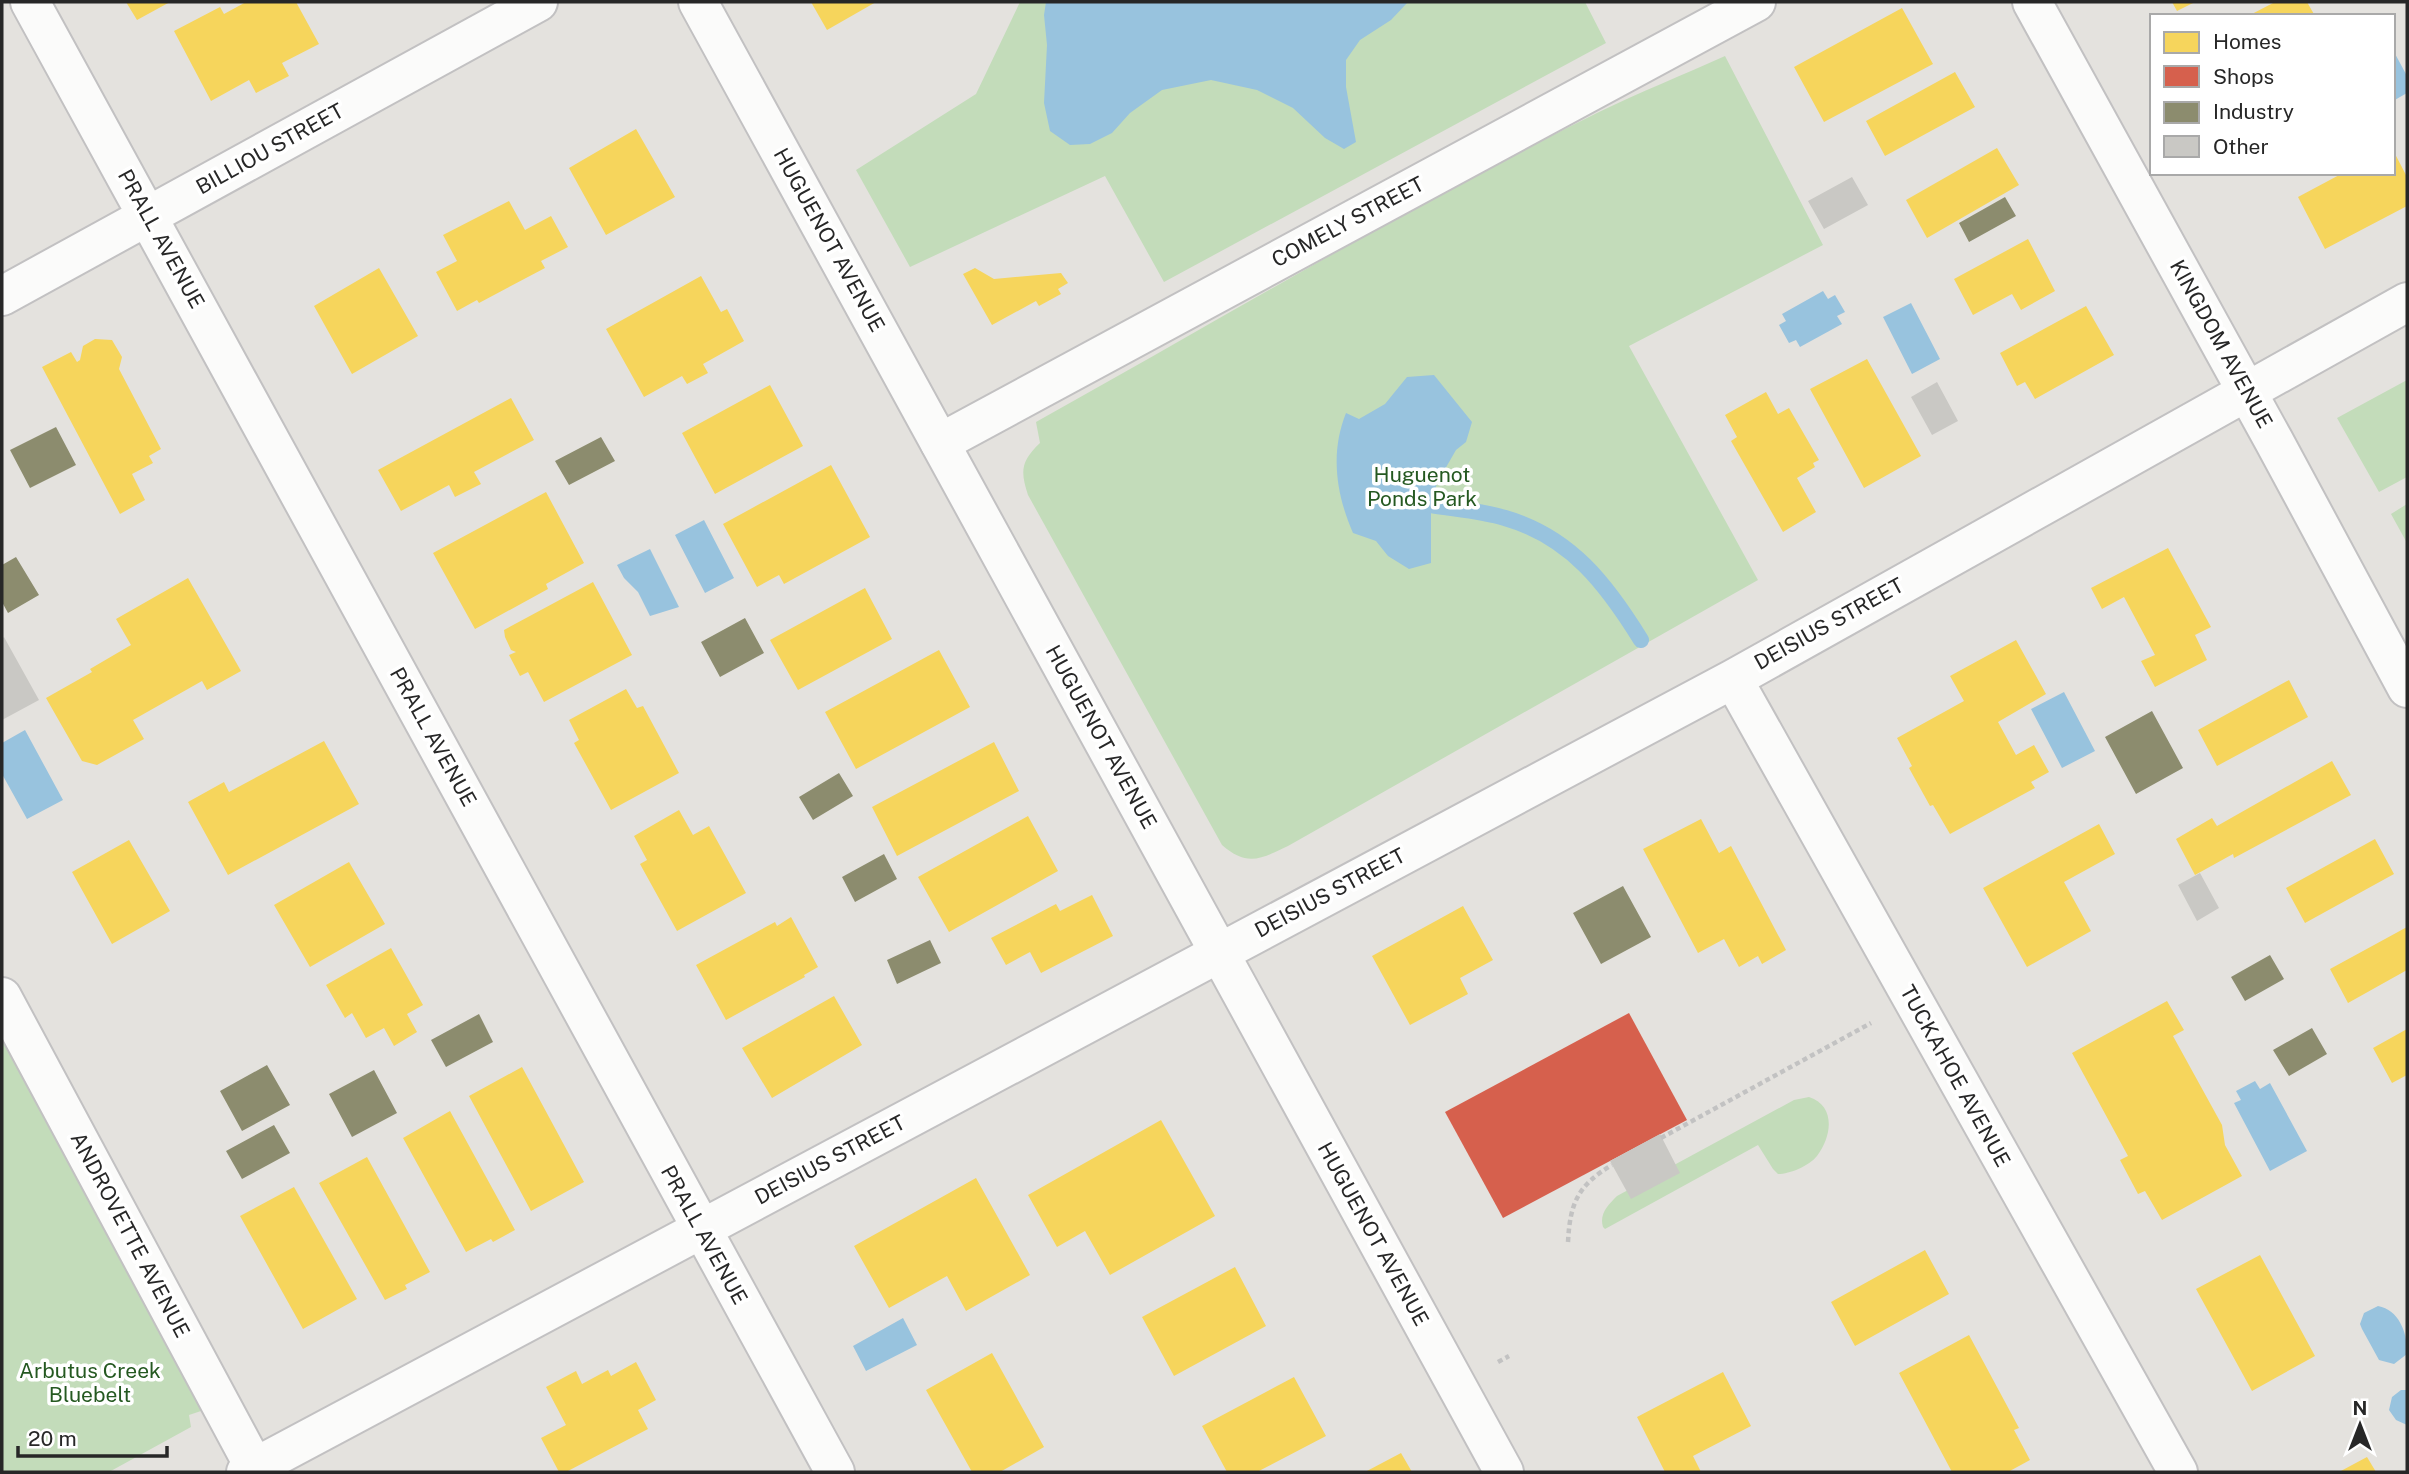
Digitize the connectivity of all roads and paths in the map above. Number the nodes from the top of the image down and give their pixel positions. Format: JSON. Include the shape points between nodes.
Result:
{"nodes":[{"id":1,"x":30,"y":2,"type":"edge"},
{"id":2,"x":538,"y":2,"type":"edge"},
{"id":3,"x":698,"y":2,"type":"edge"},
{"id":4,"x":1756,"y":2,"type":"edge"},
{"id":5,"x":2032,"y":2,"type":"edge"},
{"id":6,"x":148,"y":216,"type":"junction"},
{"id":7,"x":2,"y":296,"type":"edge"},
{"id":8,"x":2407,"y":302,"type":"edge"},
{"id":9,"x":2246,"y":390,"type":"junction"},
{"id":10,"x":940,"y":443,"type":"junction"},
{"id":11,"x":1733,"y":679,"type":"junction"},
{"id":12,"x":2407,"y":688,"type":"edge"},
{"id":13,"x":1218,"y":953,"type":"junction"},
{"id":14,"x":2,"y":997,"type":"edge"},
{"id":15,"x":1871,"y":1023,"type":"dead end"},
{"id":16,"x":1661,"y":1138,"type":"dead end"},
{"id":17,"x":1612,"y":1165,"type":"dead end"},
{"id":18,"x":701,"y":1229,"type":"junction"},
{"id":19,"x":1568,"y":1242,"type":"dead end"},
{"id":20,"x":1509,"y":1356,"type":"dead end"},
{"id":21,"x":1498,"y":1362,"type":"dead end"},
{"id":22,"x":253,"y":1471,"type":"edge"},
{"id":23,"x":835,"y":1472,"type":"edge"},
{"id":24,"x":1504,"y":1472,"type":"edge"},
{"id":25,"x":2178,"y":1472,"type":"edge"}],
"edges":[{"from":1,"to":6,"type":"street","name":"PRALL AVENUE"},
{"from":2,"to":6,"type":"street","name":"BILLIOU STREET"},
{"from":3,"to":10,"type":"street","name":"HUGUENOT AVENUE"},
{"from":4,"to":10,"type":"street","name":"COMELY STREET"},
{"from":5,"to":9,"type":"street","name":"KINGDOM AVENUE"},
{"from":6,"to":7,"type":"street","name":"BILLIOU STREET"},
{"from":6,"to":18,"type":"street","name":"PRALL AVENUE"},
{"from":8,"to":9,"type":"street","name":"DEISIUS STREET"},
{"from":9,"to":11,"type":"street","name":"DEISIUS STREET"},
{"from":9,"to":12,"type":"street","name":"KINGDOM AVENUE"},
{"from":10,"to":13,"type":"street","name":"HUGUENOT AVENUE"},
{"from":11,"to":13,"type":"street","name":"DEISIUS STREET"},
{"from":11,"to":25,"type":"street","name":"TUCKAHOE AVENUE"},
{"from":13,"to":18,"type":"street","name":"DEISIUS STREET"},
{"from":13,"to":24,"type":"street","name":"HUGUENOT AVENUE"},
{"from":14,"to":22,"type":"street","name":"ANDROVETTE AVENUE"},
{"from":15,"to":16,"type":"path"},
{"from":17,"to":19,"type":"path","via":[[1591,1178],[1575,1200]]},
{"from":18,"to":22,"type":"street","name":"DEISIUS STREET"},
{"from":18,"to":23,"type":"street","name":"PRALL AVENUE"},
{"from":20,"to":21,"type":"path"}]}
